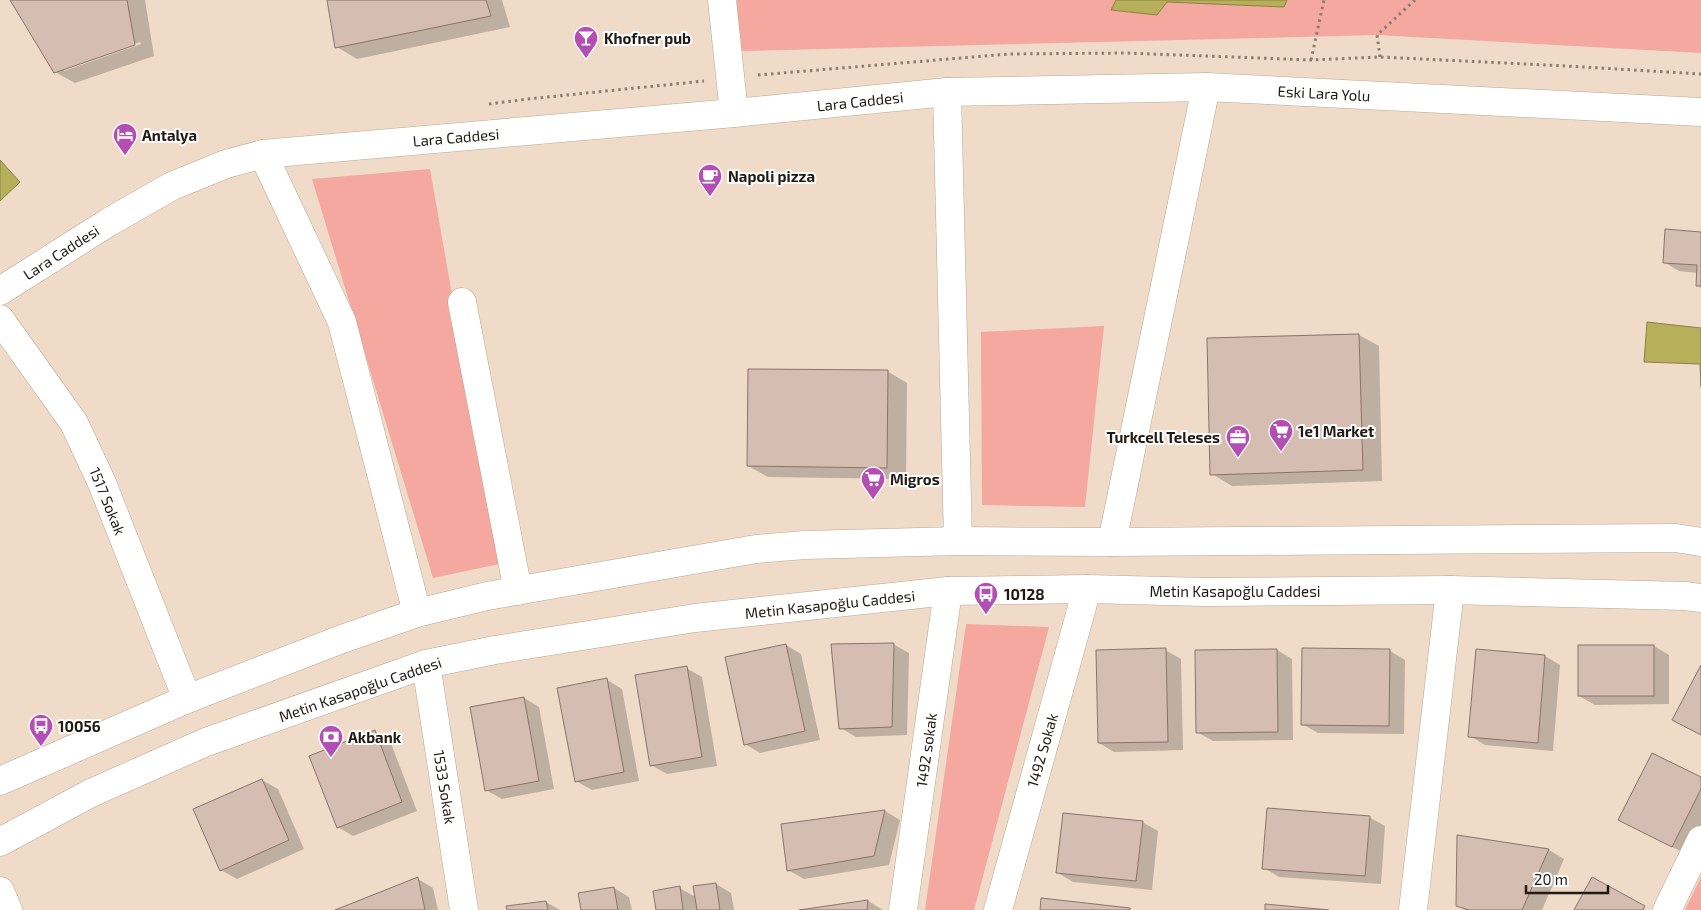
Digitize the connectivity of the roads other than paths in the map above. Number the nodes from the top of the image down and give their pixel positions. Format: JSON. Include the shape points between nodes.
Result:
{"nodes":[{"id":1,"x":722,"y":0,"type":"edge"},
{"id":2,"x":1206,"y":87,"type":"junction"},
{"id":3,"x":947,"y":92,"type":"junction"},
{"id":4,"x":1701,"y":112,"type":"edge"},
{"id":5,"x":734,"y":113,"type":"junction"},
{"id":6,"x":263,"y":154,"type":"junction"},
{"id":7,"x":0,"y":291,"type":"edge"},
{"id":8,"x":462,"y":302,"type":"dead end"},
{"id":9,"x":0,"y":319,"type":"edge"},
{"id":10,"x":958,"y":541,"type":"junction"},
{"id":11,"x":1112,"y":542,"type":"junction"},
{"id":12,"x":1701,"y":542,"type":"edge"},
{"id":13,"x":1087,"y":589,"type":"junction"},
{"id":14,"x":518,"y":590,"type":"junction"},
{"id":15,"x":1450,"y":590,"type":"junction"},
{"id":16,"x":948,"y":591,"type":"junction"},
{"id":17,"x":1701,"y":598,"type":"edge"},
{"id":18,"x":417,"y":614,"type":"junction"},
{"id":19,"x":426,"y":664,"type":"junction"},
{"id":20,"x":187,"y":699,"type":"junction"},
{"id":21,"x":0,"y":780,"type":"edge"},
{"id":22,"x":1701,"y":840,"type":"edge"},
{"id":23,"x":0,"y":842,"type":"edge"},
{"id":24,"x":0,"y":891,"type":"edge"},
{"id":25,"x":1415,"y":909,"type":"edge"},
{"id":26,"x":8,"y":910,"type":"edge"},
{"id":27,"x":464,"y":910,"type":"edge"},
{"id":28,"x":903,"y":910,"type":"edge"},
{"id":29,"x":998,"y":910,"type":"edge"},
{"id":30,"x":1666,"y":910,"type":"edge"}],
"edges":[{"from":1,"to":5,"type":"street"},
{"from":2,"to":3,"type":"street","name":"Eski Lara Yolu"},
{"from":2,"to":4,"type":"street","name":"Eski Lara Yolu"},
{"from":2,"to":11,"type":"street"},
{"from":3,"to":5,"type":"street","name":"Lara Caddesi"},
{"from":3,"to":10,"type":"street"},
{"from":5,"to":6,"type":"street","name":"Lara Caddesi"},
{"from":6,"to":7,"type":"street","name":"Lara Caddesi","via":[[226,164],[172,186]]},
{"from":6,"to":18,"type":"street","via":[[342,322]]},
{"from":8,"to":14,"type":"street"},
{"from":9,"to":20,"type":"street","name":"1517 Sokak","via":[[74,423],[102,483]]},
{"from":10,"to":11,"type":"street"},
{"from":10,"to":14,"type":"street","via":[[805,544],[756,549]]},
{"from":11,"to":12,"type":"street","via":[[1676,538]]},
{"from":13,"to":15,"type":"street","name":"Metin Kasapoğlu Caddesi","via":[[1205,592]]},
{"from":13,"to":16,"type":"street","name":"Metin Kasapoğlu Caddesi"},
{"from":13,"to":29,"type":"street","name":"1492 Sokak"},
{"from":14,"to":18,"type":"street"},
{"from":15,"to":17,"type":"street","name":"Metin Kasapoğlu Caddesi"},
{"from":15,"to":25,"type":"street"},
{"from":16,"to":19,"type":"street","name":"Metin Kasapoğlu Caddesi","via":[[695,618]]},
{"from":16,"to":28,"type":"street","name":"1492 sokak"},
{"from":18,"to":20,"type":"street","via":[[342,638]]},
{"from":19,"to":23,"type":"street","name":"Metin Kasapoğlu Caddesi","via":[[206,742],[91,793]]},
{"from":19,"to":27,"type":"street","name":"1533 Sokak"},
{"from":20,"to":21,"type":"street"},
{"from":22,"to":30,"type":"street"},
{"from":24,"to":26,"type":"street"}]}
